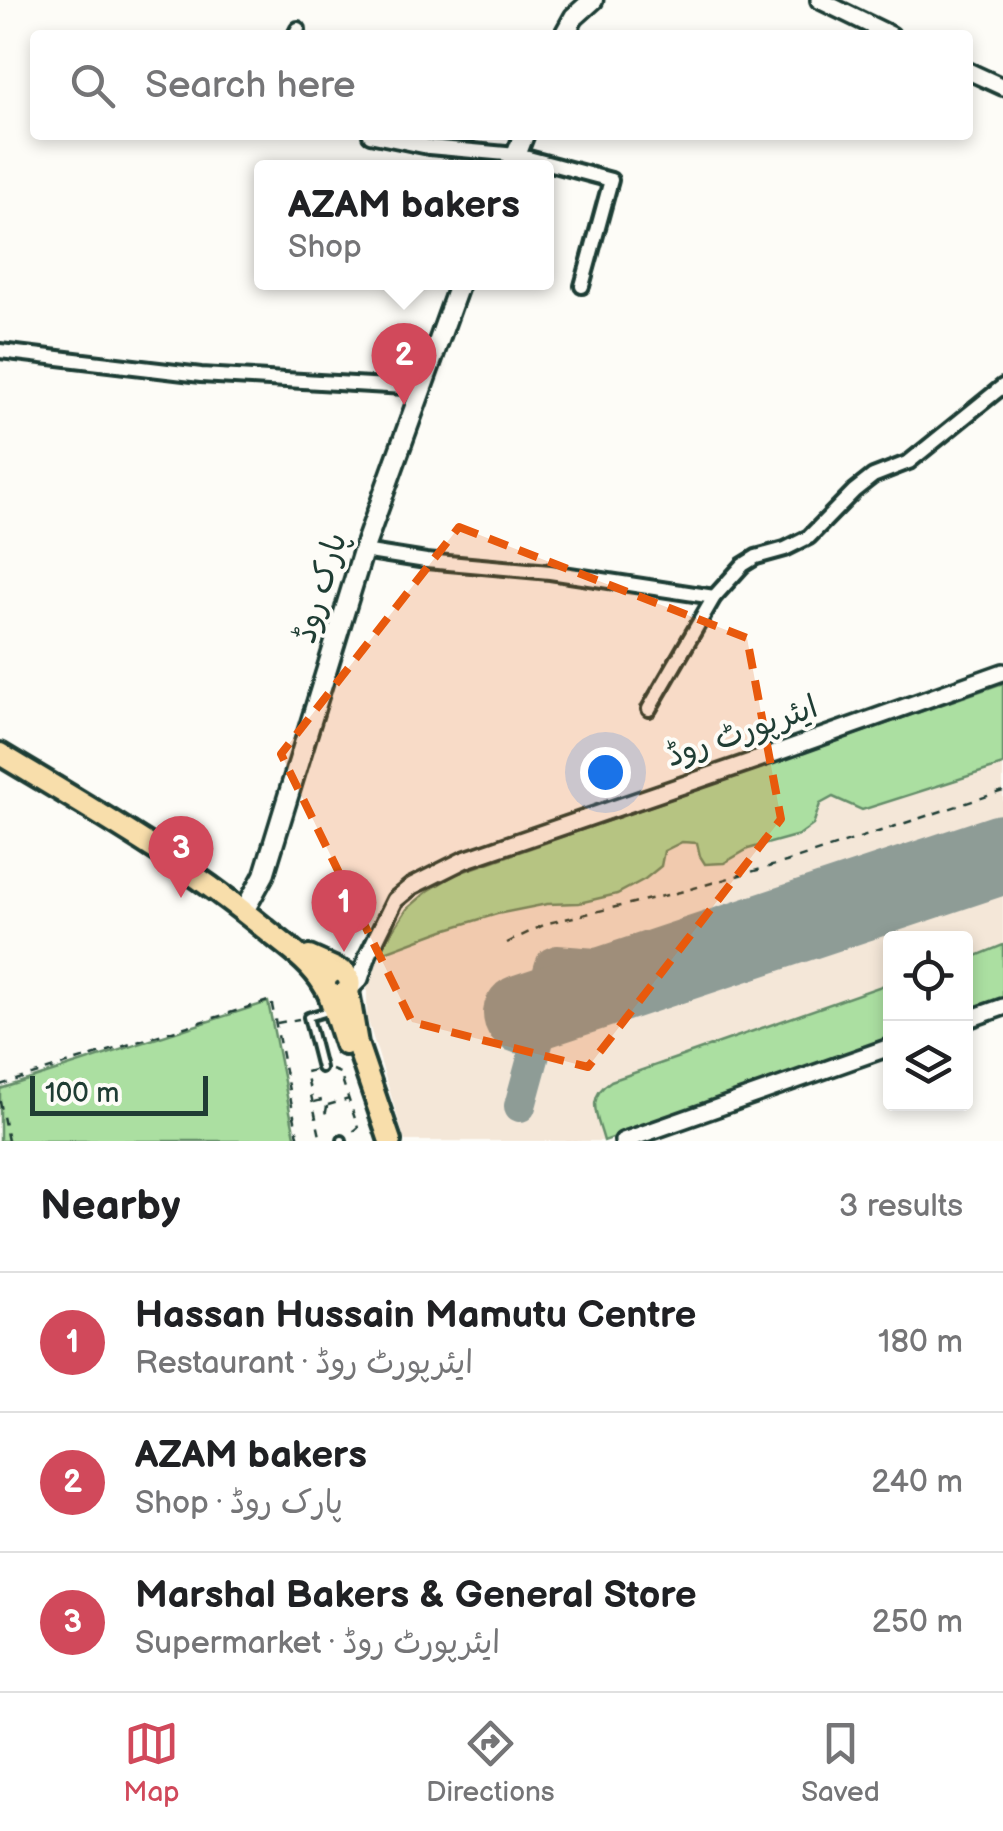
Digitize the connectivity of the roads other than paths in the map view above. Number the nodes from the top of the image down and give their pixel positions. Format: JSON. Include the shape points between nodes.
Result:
{"nodes":[{"id":1,"x":593,"y":0,"type":"edge"},
{"id":2,"x":819,"y":0,"type":"edge"},
{"id":3,"x":567,"y":30,"type":"edge"},
{"id":4,"x":881,"y":30,"type":"edge"},
{"id":5,"x":973,"y":73,"type":"edge"},
{"id":6,"x":1003,"y":87,"type":"edge"},
{"id":7,"x":393,"y":140,"type":"edge"},
{"id":8,"x":507,"y":160,"type":"edge"},
{"id":9,"x":554,"y":169,"type":"edge"},
{"id":10,"x":582,"y":286,"type":"dead end"},
{"id":11,"x":457,"y":290,"type":"edge"},
{"id":12,"x":0,"y":351,"type":"edge"},
{"id":13,"x":1003,"y":386,"type":"edge"},
{"id":14,"x":422,"y":388,"type":"junction"},
{"id":15,"x":363,"y":551,"type":"junction"},
{"id":16,"x":714,"y":596,"type":"junction"},
{"id":17,"x":1003,"y":672,"type":"edge"},
{"id":18,"x":649,"y":709,"type":"dead end"},
{"id":19,"x":0,"y":754,"type":"edge"},
{"id":20,"x":244,"y":911,"type":"junction"},
{"id":21,"x":368,"y":955,"type":"junction"},
{"id":22,"x":334,"y":990,"type":"junction"},
{"id":23,"x":1003,"y":1008,"type":"edge"},
{"id":24,"x":973,"y":1018,"type":"edge"},
{"id":25,"x":883,"y":1049,"type":"edge"},
{"id":26,"x":321,"y":1068,"type":"road end"},
{"id":27,"x":375,"y":1141,"type":"edge"},
{"id":28,"x":390,"y":1141,"type":"edge"},
{"id":29,"x":623,"y":1141,"type":"edge"}],
"edges":[{"from":1,"to":3,"type":"main road"},
{"from":2,"to":4,"type":"street"},
{"from":5,"to":6,"type":"street"},
{"from":7,"to":8,"type":"street"},
{"from":9,"to":10,"type":"street","via":[[611,180]]},
{"from":11,"to":14,"type":"main road","name":"پارک روڈ"},
{"from":12,"to":14,"type":"street","via":[[201,375]]},
{"from":13,"to":16,"type":"street","via":[[909,462],[873,476],[810,536],[743,565]]},
{"from":14,"to":15,"type":"main road","name":"پارک روڈ"},
{"from":15,"to":16,"type":"street"},
{"from":15,"to":20,"type":"main road","name":"پارک روڈ","via":[[264,876]]},
{"from":16,"to":18,"type":"street"},
{"from":17,"to":21,"type":"street","name":"ایئرپورٹ روڈ","via":[[464,860],[394,900]]},
{"from":19,"to":20,"type":"highway","via":[[150,844]]},
{"from":20,"to":22,"type":"highway"},
{"from":21,"to":22,"type":"street"},
{"from":21,"to":22,"type":"street","name":"ایئرپورٹ روڈ","via":[[360,979]]},
{"from":22,"to":26,"type":"lane","via":[[308,1017]]},
{"from":22,"to":27,"type":"highway"},
{"from":22,"to":28,"type":"highway"},
{"from":23,"to":24,"type":"street"},
{"from":25,"to":29,"type":"street"}]}
